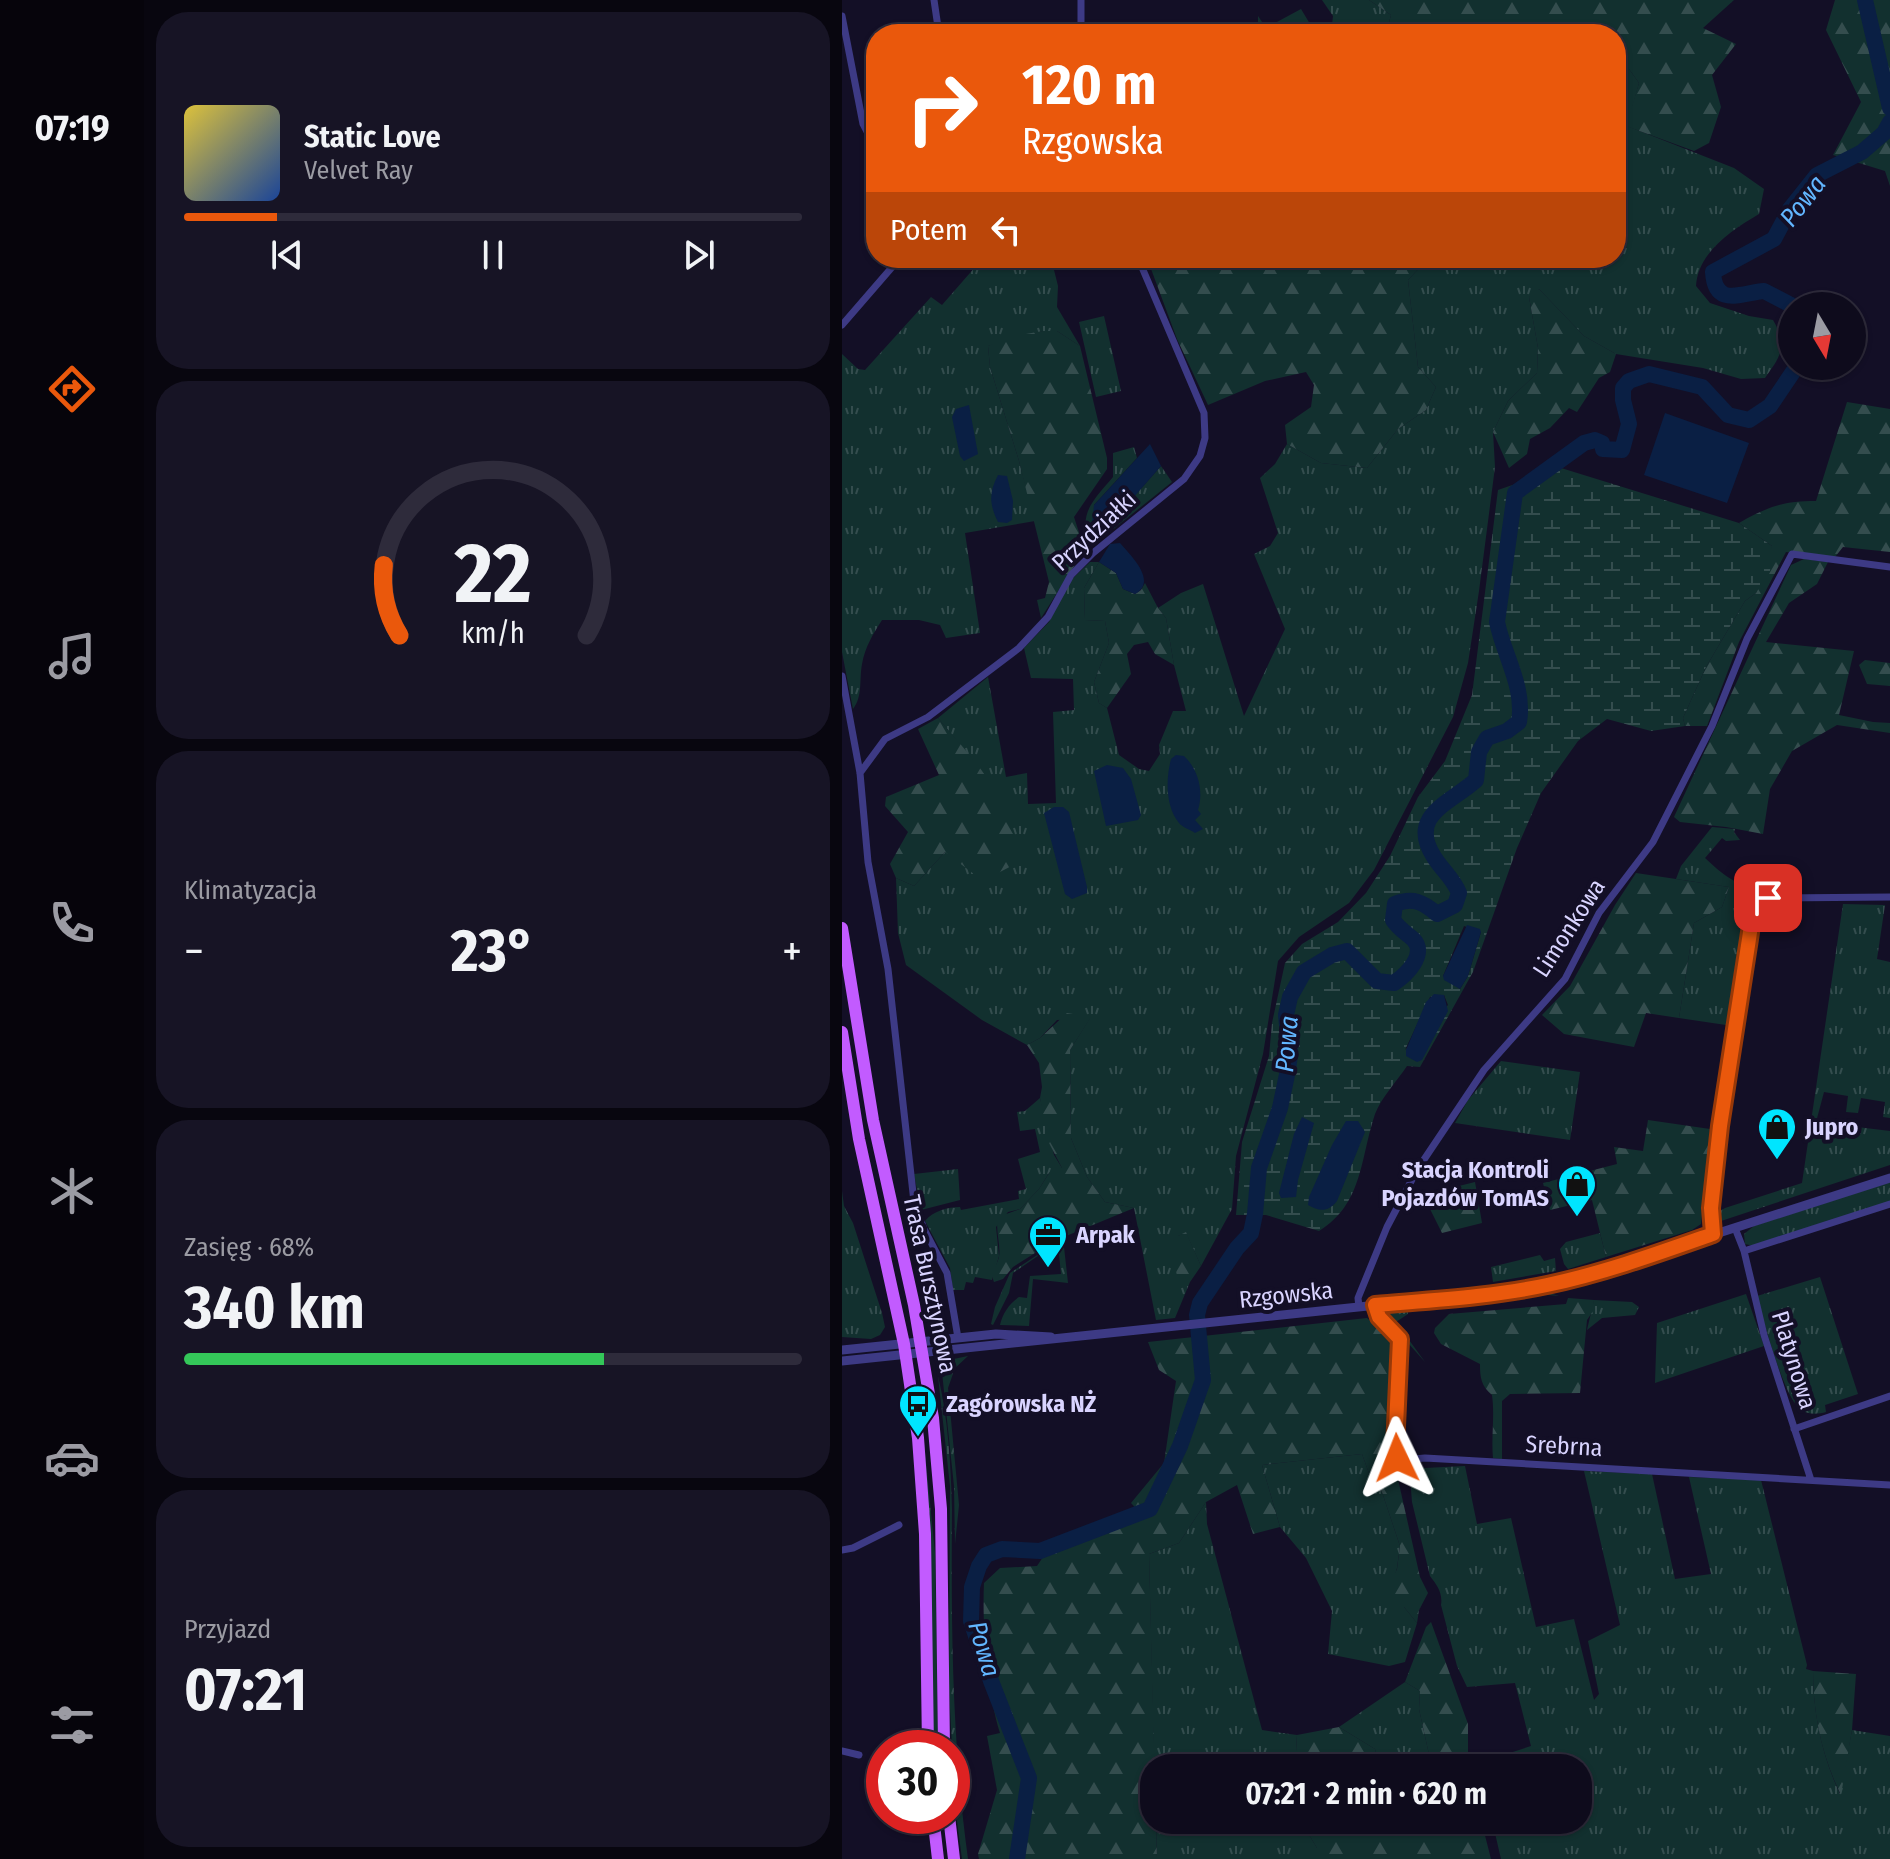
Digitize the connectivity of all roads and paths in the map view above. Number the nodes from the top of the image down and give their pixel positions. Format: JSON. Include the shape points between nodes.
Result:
{"nodes":[{"id":1,"x":934,"y":0,"type":"edge"},
{"id":2,"x":1081,"y":0,"type":"edge"},
{"id":3,"x":842,"y":16,"type":"edge"},
{"id":4,"x":938,"y":24,"type":"edge"},
{"id":5,"x":1081,"y":24,"type":"edge"},
{"id":6,"x":866,"y":130,"type":"edge"},
{"id":7,"x":891,"y":268,"type":"edge"},
{"id":8,"x":1142,"y":268,"type":"edge"},
{"id":9,"x":842,"y":325,"type":"edge"},
{"id":10,"x":1890,"y":567,"type":"edge"},
{"id":11,"x":842,"y":676,"type":"edge"},
{"id":12,"x":860,"y":773,"type":"junction"},
{"id":13,"x":1890,"y":897,"type":"edge"},
{"id":14,"x":842,"y":928,"type":"edge"},
{"id":15,"x":842,"y":1032,"type":"edge"},
{"id":16,"x":1890,"y":1178,"type":"edge"},
{"id":17,"x":1890,"y":1204,"type":"edge"},
{"id":18,"x":1735,"y":1228,"type":"junction"},
{"id":19,"x":1713,"y":1234,"type":"junction"},
{"id":20,"x":1744,"y":1251,"type":"junction"},
{"id":21,"x":1375,"y":1305,"type":"junction"},
{"id":22,"x":1359,"y":1307,"type":"junction"},
{"id":23,"x":958,"y":1338,"type":"junction"},
{"id":24,"x":1054,"y":1338,"type":"junction"},
{"id":25,"x":922,"y":1348,"type":"junction"},
{"id":26,"x":905,"y":1349,"type":"junction"},
{"id":27,"x":842,"y":1350,"type":"edge"},
{"id":28,"x":842,"y":1361,"type":"edge"},
{"id":29,"x":1890,"y":1396,"type":"edge"},
{"id":30,"x":1794,"y":1429,"type":"junction"},
{"id":31,"x":1811,"y":1480,"type":"junction"},
{"id":32,"x":1890,"y":1485,"type":"edge"},
{"id":33,"x":899,"y":1525,"type":"dead end"},
{"id":34,"x":842,"y":1550,"type":"edge"},
{"id":35,"x":928,"y":1730,"type":"edge"},
{"id":36,"x":944,"y":1730,"type":"edge"},
{"id":37,"x":842,"y":1751,"type":"edge"},
{"id":38,"x":859,"y":1755,"type":"dead end"},
{"id":39,"x":935,"y":1834,"type":"edge"},
{"id":40,"x":951,"y":1834,"type":"edge"},
{"id":41,"x":938,"y":1859,"type":"edge"},
{"id":42,"x":954,"y":1859,"type":"edge"}],
"edges":[{"from":1,"to":4,"type":"street"},
{"from":2,"to":5,"type":"street"},
{"from":3,"to":6,"type":"street"},
{"from":7,"to":9,"type":"street"},
{"from":8,"to":12,"type":"street","name":"Przydziałki","via":[[1204,413],[1200,456],[1184,479],[1071,575],[1048,617],[1019,648],[955,699],[885,739]]},
{"from":10,"to":22,"type":"street","name":"Limonkowa","via":[[1792,554],[1653,842],[1599,913],[1565,979],[1484,1070],[1417,1170],[1387,1227]]},
{"from":11,"to":12,"type":"street"},
{"from":12,"to":23,"type":"street","via":[[914,1202],[947,1273]]},
{"from":13,"to":19,"type":"street","via":[[1768,898],[1753,911],[1724,1095],[1711,1208]]},
{"from":14,"to":25,"type":"main road","name":"Trasa Bursztynowa","via":[[873,1120]]},
{"from":15,"to":26,"type":"main road","name":"Trasa Bursztynowa","via":[[859,1139]]},
{"from":16,"to":18,"type":"street","name":"Rzgowska"},
{"from":17,"to":20,"type":"street"},
{"from":18,"to":19,"type":"street","name":"Rzgowska"},
{"from":18,"to":20,"type":"street","name":"Platynowa"},
{"from":19,"to":21,"type":"street","name":"Rzgowska","via":[[1549,1285]]},
{"from":20,"to":30,"type":"street","name":"Platynowa"},
{"from":21,"to":22,"type":"street","name":"Rzgowska"},
{"from":21,"to":31,"type":"street","name":"Srebrna","via":[[1400,1339],[1397,1458]]},
{"from":22,"to":24,"type":"street","name":"Rzgowska"},
{"from":23,"to":24,"type":"street","name":"Rzgowska"},
{"from":23,"to":25,"type":"street","name":"Rzgowska"},
{"from":24,"to":25,"type":"street","name":"Rzgowska","via":[[980,1348]]},
{"from":25,"to":26,"type":"street"},
{"from":25,"to":36,"type":"main road","name":"Trasa Bursztynowa","via":[[940,1489]]},
{"from":26,"to":27,"type":"street"},
{"from":26,"to":28,"type":"street"},
{"from":26,"to":35,"type":"main road","name":"Trasa Bursztynowa","via":[[923,1503]]},
{"from":29,"to":30,"type":"street"},
{"from":30,"to":31,"type":"street","name":"Platynowa"},
{"from":31,"to":32,"type":"street","name":"Srebrna"},
{"from":33,"to":34,"type":"street"},
{"from":37,"to":38,"type":"street"},
{"from":39,"to":41,"type":"main road"},
{"from":40,"to":42,"type":"main road"}]}
